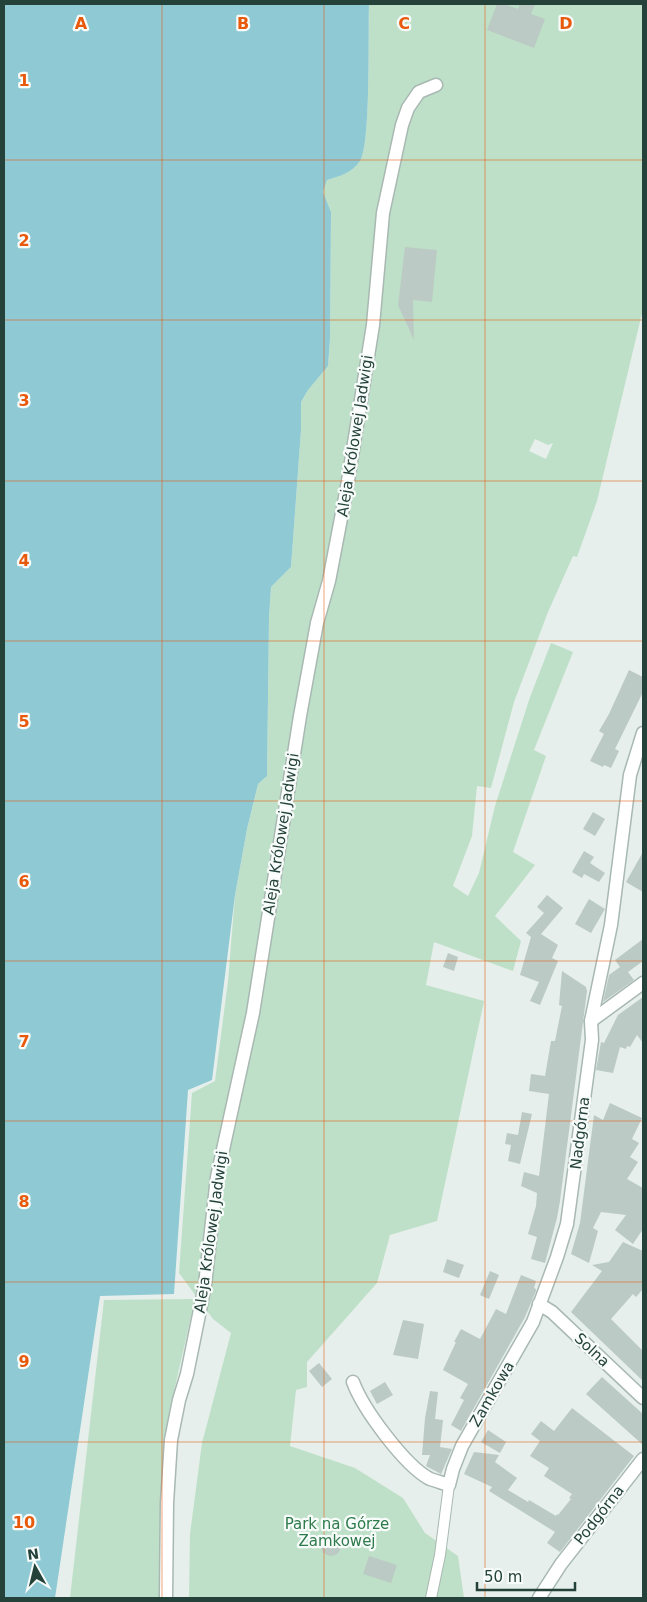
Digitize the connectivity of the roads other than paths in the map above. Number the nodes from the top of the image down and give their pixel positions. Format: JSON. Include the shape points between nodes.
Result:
{"nodes":[{"id":1,"x":436,"y":84,"type":"dead end"},
{"id":2,"x":643,"y":733,"type":"edge"},
{"id":3,"x":643,"y":983,"type":"edge"},
{"id":4,"x":591,"y":1021,"type":"junction"},
{"id":5,"x":539,"y":1304,"type":"junction"},
{"id":6,"x":353,"y":1382,"type":"dead end"},
{"id":7,"x":643,"y":1398,"type":"edge"},
{"id":8,"x":643,"y":1459,"type":"edge"},
{"id":9,"x":449,"y":1485,"type":"junction"},
{"id":10,"x":166,"y":1598,"type":"edge"},
{"id":11,"x":431,"y":1598,"type":"edge"},
{"id":12,"x":540,"y":1598,"type":"edge"}],
"edges":[{"from":1,"to":10,"type":"street","name":"Aleja Królowej Jadwigi","via":[[419,92],[408,108],[383,213],[373,325],[348,487],[317,623],[252,1013],[217,1177],[205,1285],[171,1440]]},
{"from":2,"to":4,"type":"street","name":"Nadgórna","via":[[630,775],[611,925]]},
{"from":3,"to":4,"type":"street"},
{"from":4,"to":5,"type":"street","name":"Nadgórna","via":[[592,1040],[567,1224]]},
{"from":5,"to":7,"type":"street","name":"Solna","via":[[552,1312]]},
{"from":5,"to":9,"type":"street","name":"Zamkowa","via":[[533,1322],[462,1446]]},
{"from":6,"to":9,"type":"street","via":[[371,1418],[400,1452],[418,1470]]},
{"from":8,"to":12,"type":"street","name":"Podgórna","via":[[561,1564]]},
{"from":9,"to":11,"type":"street","name":"Zamkowa"}]}
